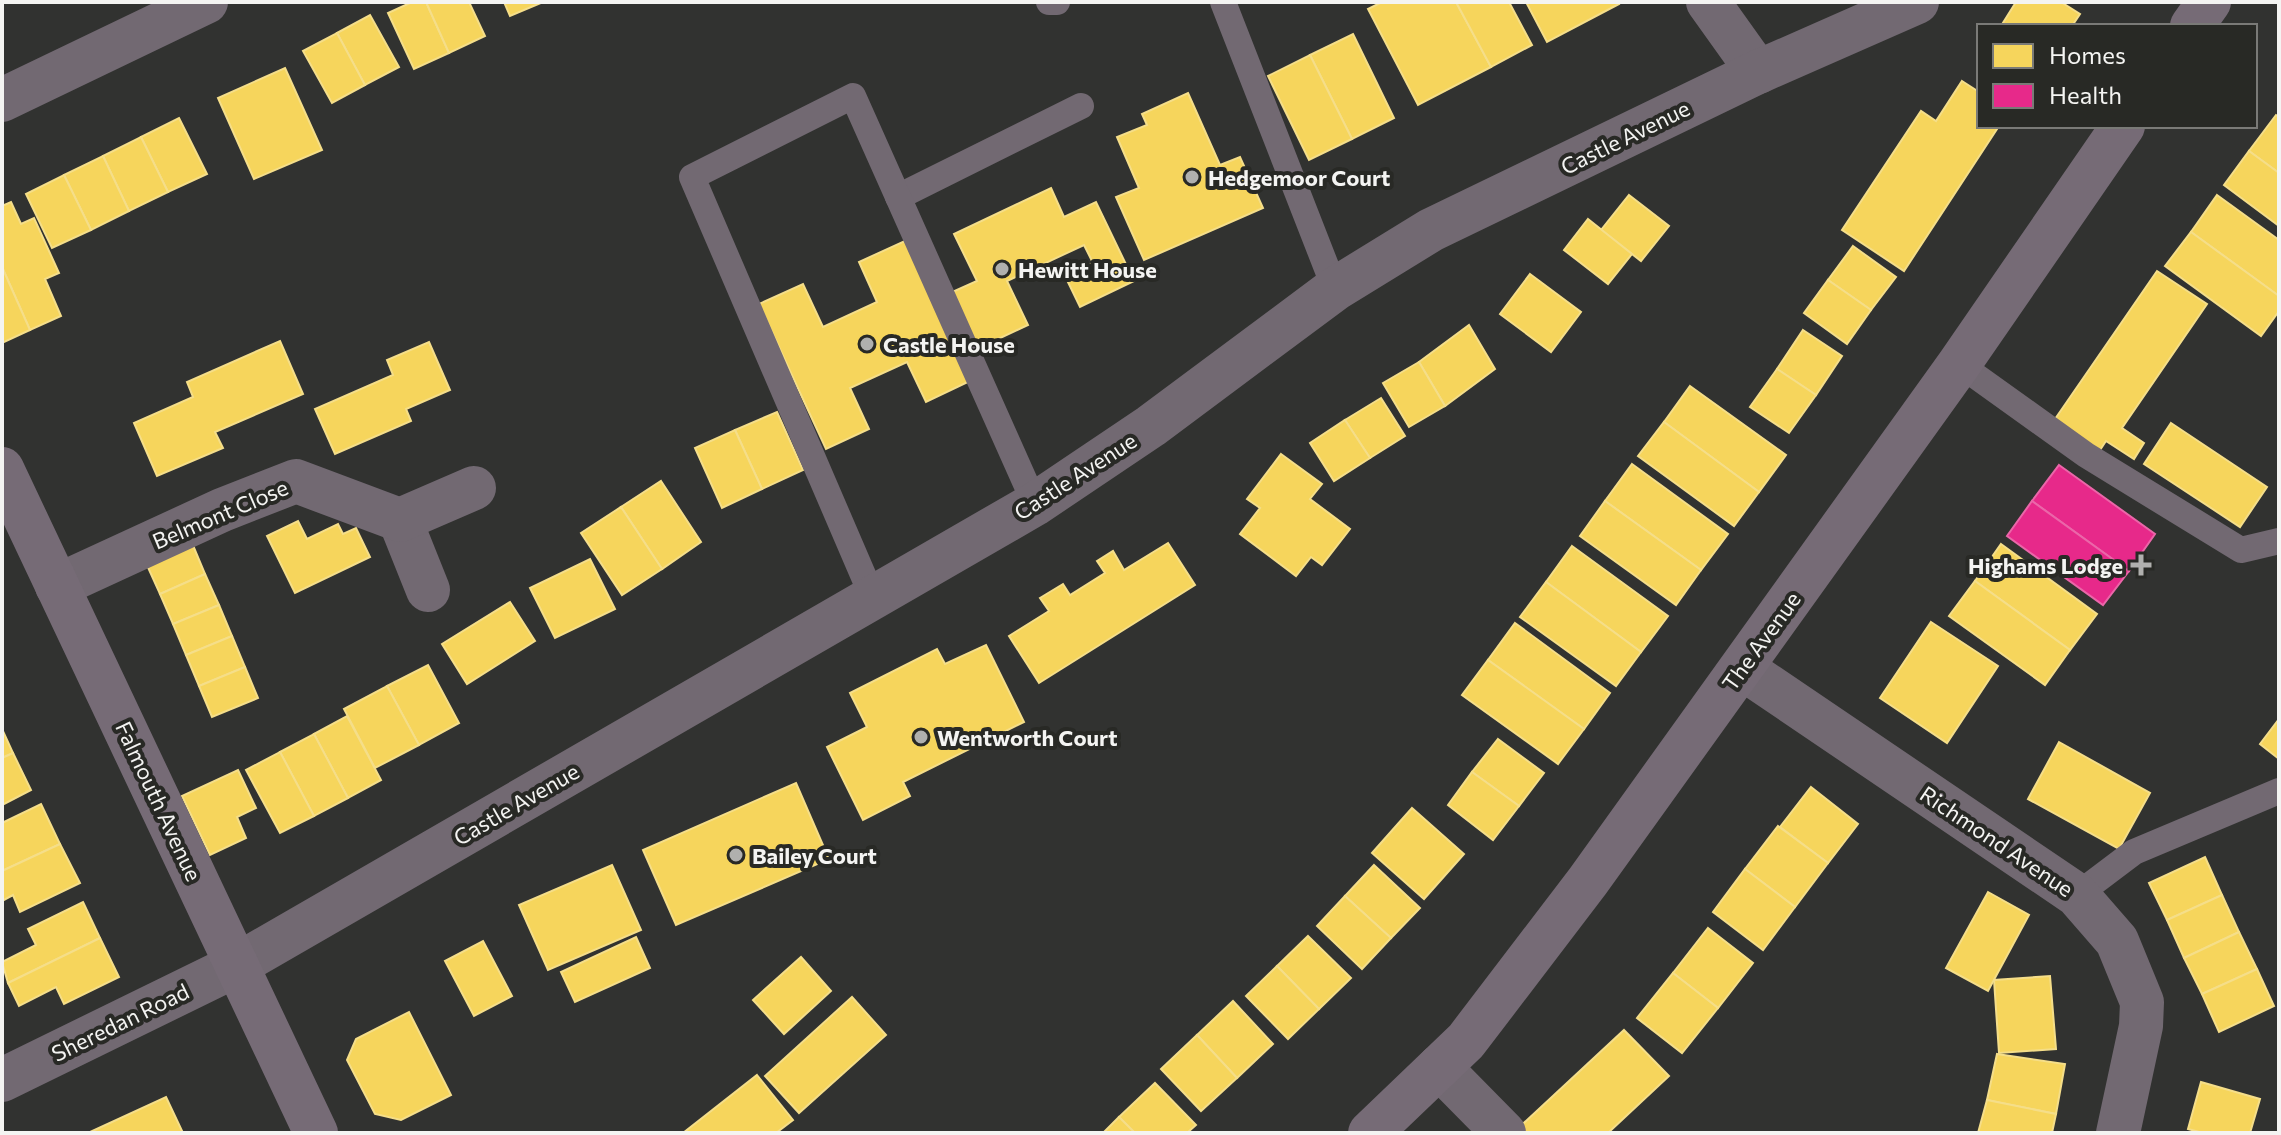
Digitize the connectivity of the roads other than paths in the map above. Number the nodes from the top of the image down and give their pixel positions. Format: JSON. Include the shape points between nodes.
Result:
{"nodes":[{"id":1,"x":206,"y":2,"type":"edge"},
{"id":2,"x":1049,"y":2,"type":"edge"},
{"id":3,"x":1057,"y":2,"type":"edge"},
{"id":4,"x":1223,"y":2,"type":"edge"},
{"id":5,"x":1708,"y":2,"type":"edge"},
{"id":6,"x":1917,"y":2,"type":"edge"},
{"id":7,"x":2209,"y":2,"type":"edge"},
{"id":8,"x":2193,"y":24,"type":"edge"},
{"id":9,"x":1758,"y":72,"type":"junction"},
{"id":10,"x":2,"y":100,"type":"edge"},
{"id":11,"x":1081,"y":106,"type":"dead end"},
{"id":12,"x":2122,"y":128,"type":"edge"},
{"id":13,"x":898,"y":197,"type":"junction"},
{"id":14,"x":1335,"y":289,"type":"junction"},
{"id":15,"x":1959,"y":364,"type":"junction"},
{"id":16,"x":2,"y":469,"type":"edge"},
{"id":17,"x":474,"y":488,"type":"dead end"},
{"id":18,"x":1035,"y":504,"type":"junction"},
{"id":19,"x":400,"y":520,"type":"junction"},
{"id":20,"x":2279,"y":541,"type":"edge"},
{"id":21,"x":57,"y":586,"type":"junction"},
{"id":22,"x":428,"y":590,"type":"dead end"},
{"id":23,"x":873,"y":598,"type":"junction"},
{"id":24,"x":1742,"y":668,"type":"junction"},
{"id":25,"x":2279,"y":791,"type":"edge"},
{"id":26,"x":2077,"y":895,"type":"junction"},
{"id":27,"x":237,"y":965,"type":"junction"},
{"id":28,"x":1439,"y":1067,"type":"junction"},
{"id":29,"x":2,"y":1080,"type":"edge"},
{"id":30,"x":316,"y":1133,"type":"edge"},
{"id":31,"x":1370,"y":1133,"type":"edge"},
{"id":32,"x":1504,"y":1133,"type":"edge"},
{"id":33,"x":2118,"y":1133,"type":"edge"}],
"edges":[{"from":1,"to":10,"type":"street"},
{"from":2,"to":3,"type":"lane"},
{"from":4,"to":14,"type":"lane"},
{"from":5,"to":9,"type":"street"},
{"from":6,"to":9,"type":"street","name":"Castle Avenue"},
{"from":7,"to":8,"type":"street"},
{"from":9,"to":14,"type":"street","name":"Castle Avenue","via":[[1431,230]]},
{"from":11,"to":13,"type":"lane"},
{"from":12,"to":15,"type":"street","name":"The Avenue"},
{"from":13,"to":18,"type":"lane"},
{"from":13,"to":23,"type":"lane","via":[[853,96],[692,177]]},
{"from":14,"to":18,"type":"street","name":"Castle Avenue","via":[[1151,426]]},
{"from":15,"to":20,"type":"lane","via":[[2086,455],[2241,550]]},
{"from":15,"to":24,"type":"street","name":"The Avenue"},
{"from":16,"to":21,"type":"street","name":"Falmouth Avenue"},
{"from":17,"to":19,"type":"street"},
{"from":18,"to":23,"type":"street","name":"Castle Avenue"},
{"from":19,"to":21,"type":"street","name":"Belmont Close","via":[[296,481]]},
{"from":19,"to":22,"type":"street"},
{"from":21,"to":27,"type":"street","name":"Falmouth Avenue"},
{"from":23,"to":27,"type":"street","name":"Castle Avenue"},
{"from":24,"to":26,"type":"street","name":"Richmond Avenue"},
{"from":24,"to":28,"type":"street","name":"The Avenue","via":[[1588,881],[1466,1041]]},
{"from":25,"to":26,"type":"lane","via":[[2134,852]]},
{"from":26,"to":33,"type":"street","name":"Richmond Avenue","via":[[2117,941],[2142,1002]]},
{"from":27,"to":29,"type":"street","name":"Sheredan Road"},
{"from":27,"to":30,"type":"street","name":"Falmouth Avenue"},
{"from":28,"to":31,"type":"street","name":"The Avenue"},
{"from":28,"to":32,"type":"street"}]}
